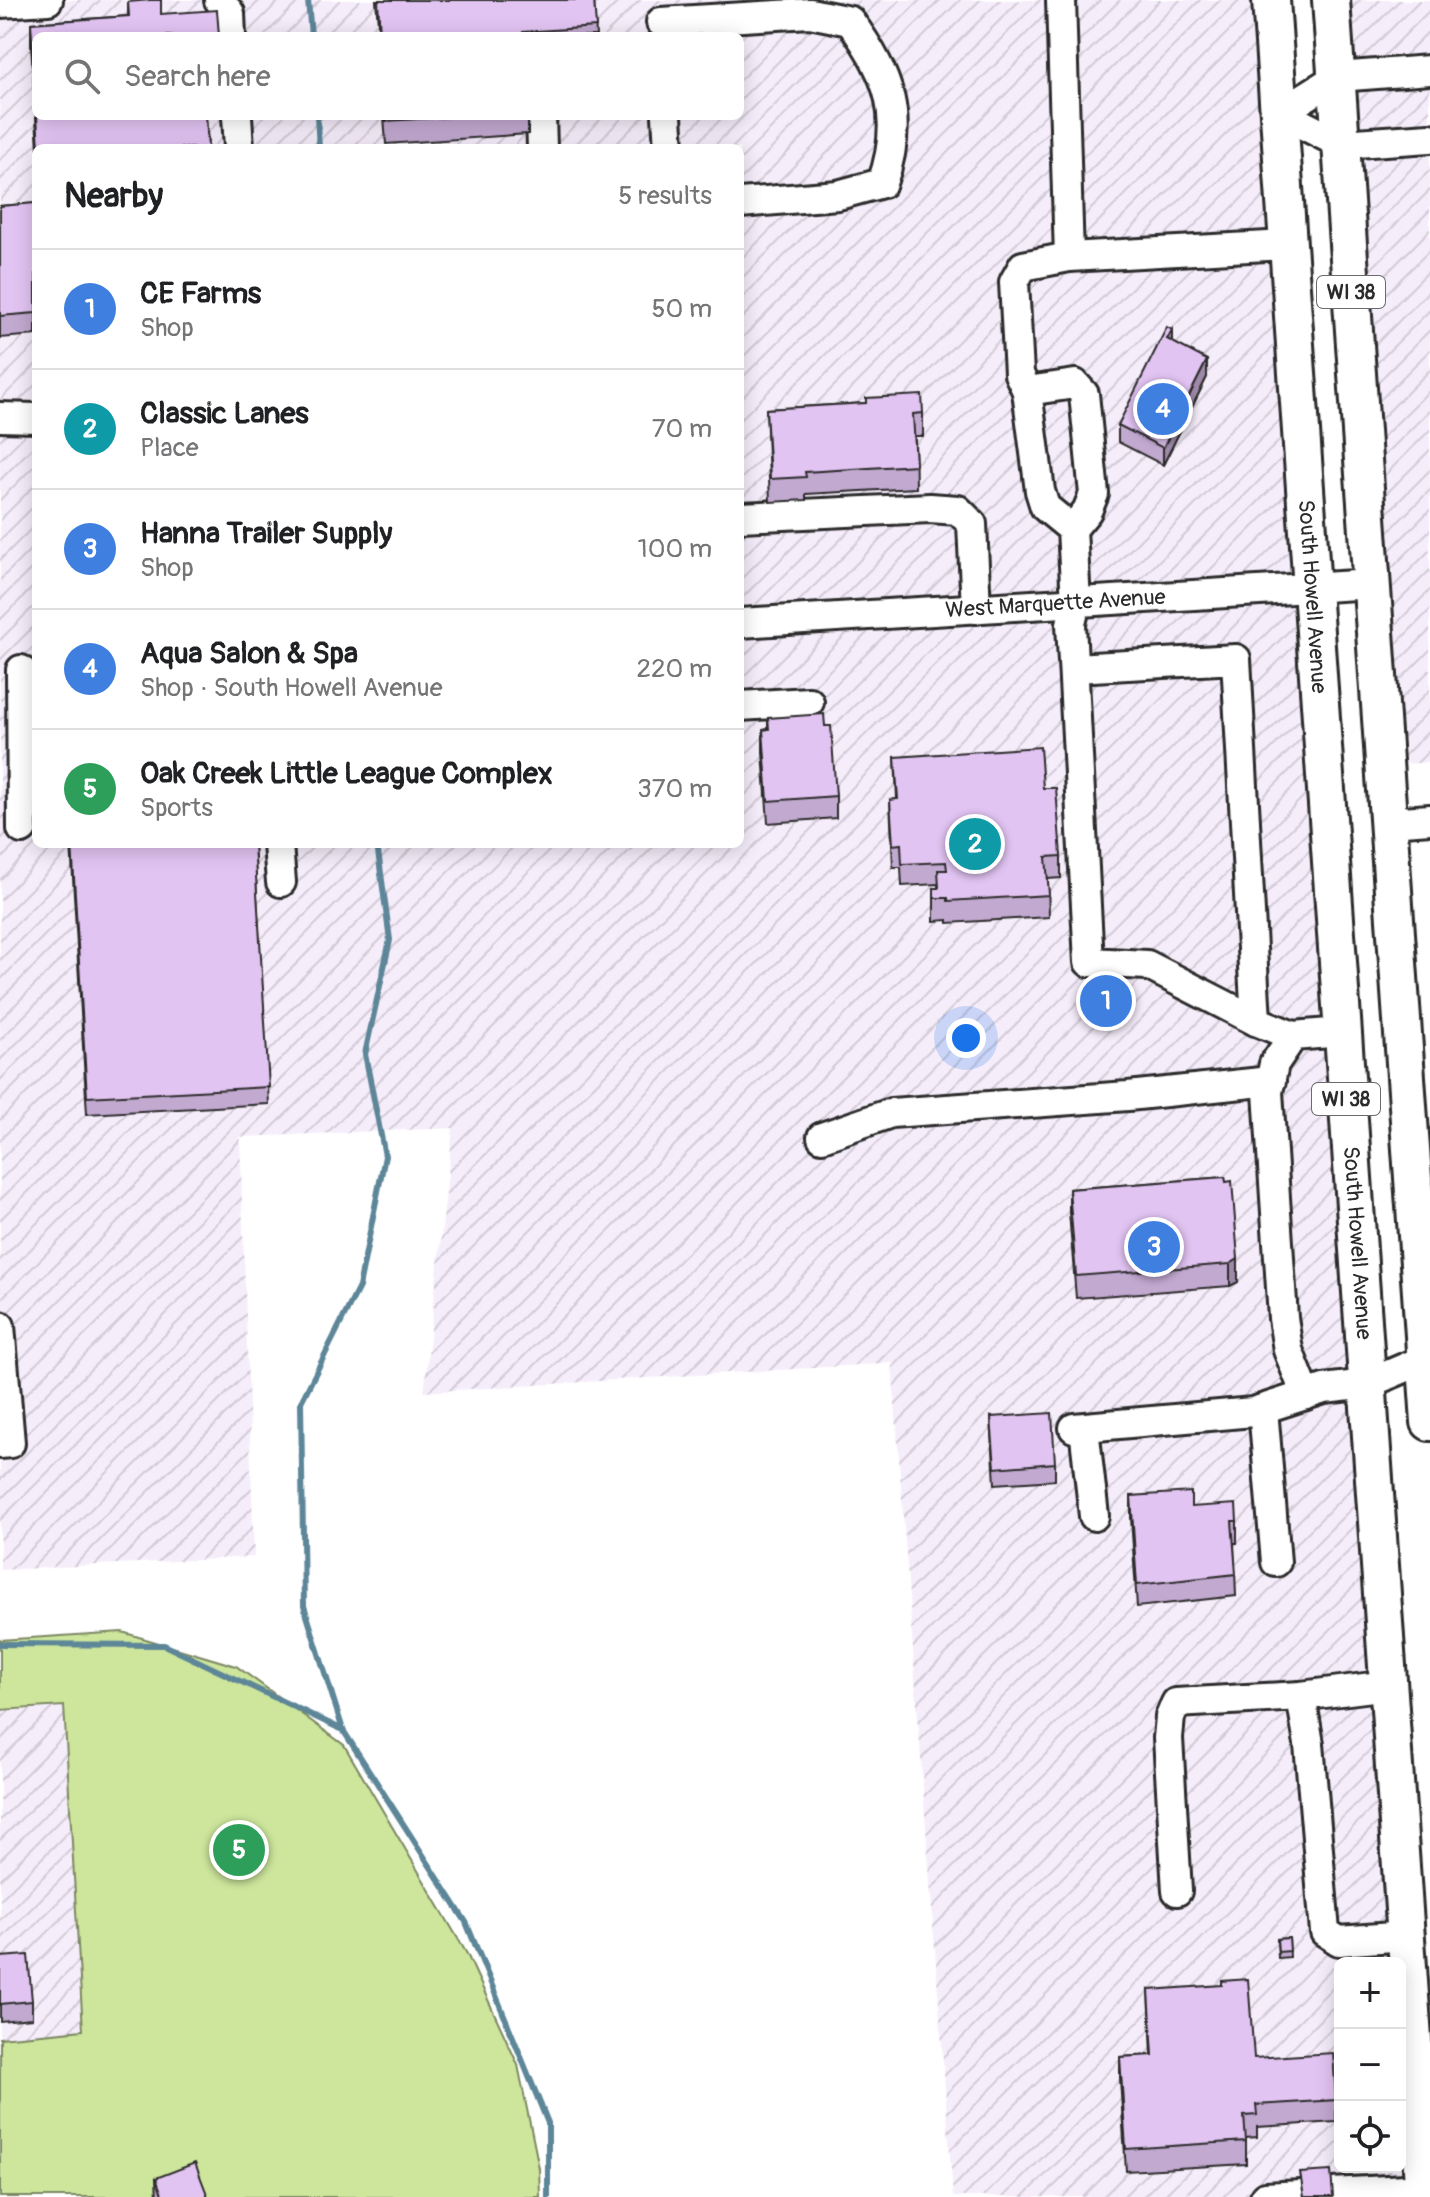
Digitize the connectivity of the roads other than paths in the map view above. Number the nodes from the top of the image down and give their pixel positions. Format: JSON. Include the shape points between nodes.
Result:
{"nodes":[{"id":1,"x":48,"y":0,"type":"edge"},
{"id":2,"x":219,"y":0,"type":"edge"},
{"id":3,"x":1061,"y":0,"type":"edge"},
{"id":4,"x":1271,"y":0,"type":"edge"},
{"id":5,"x":1331,"y":0,"type":"edge"},
{"id":6,"x":0,"y":3,"type":"edge"},
{"id":7,"x":660,"y":19,"type":"edge"},
{"id":8,"x":231,"y":32,"type":"edge"},
{"id":9,"x":1430,"y":70,"type":"edge"},
{"id":10,"x":1337,"y":77,"type":"junction"},
{"id":11,"x":1280,"y":113,"type":"junction"},
{"id":12,"x":237,"y":120,"type":"edge"},
{"id":13,"x":541,"y":120,"type":"edge"},
{"id":14,"x":667,"y":120,"type":"edge"},
{"id":15,"x":1430,"y":138,"type":"edge"},
{"id":16,"x":239,"y":144,"type":"edge"},
{"id":17,"x":542,"y":144,"type":"edge"},
{"id":18,"x":669,"y":144,"type":"edge"},
{"id":19,"x":1341,"y":144,"type":"junction"},
{"id":20,"x":744,"y":203,"type":"edge"},
{"id":21,"x":1287,"y":245,"type":"junction"},
{"id":22,"x":1069,"y":257,"type":"junction"},
{"id":23,"x":1027,"y":391,"type":"junction"},
{"id":24,"x":0,"y":417,"type":"edge"},
{"id":25,"x":32,"y":418,"type":"edge"},
{"id":26,"x":744,"y":517,"type":"edge"},
{"id":27,"x":1072,"y":529,"type":"junction"},
{"id":28,"x":1372,"y":584,"type":"junction"},
{"id":29,"x":1310,"y":587,"type":"junction"},
{"id":30,"x":1076,"y":602,"type":"junction"},
{"id":31,"x":976,"y":609,"type":"junction"},
{"id":32,"x":744,"y":623,"type":"edge"},
{"id":33,"x":1074,"y":668,"type":"junction"},
{"id":34,"x":19,"y":670,"type":"edge"},
{"id":35,"x":809,"y":702,"type":"dead end"},
{"id":36,"x":744,"y":706,"type":"edge"},
{"id":37,"x":29,"y":762,"type":"edge"},
{"id":38,"x":1430,"y":819,"type":"edge"},
{"id":39,"x":1389,"y":822,"type":"junction"},
{"id":40,"x":22,"y":829,"type":"dead end"},
{"id":41,"x":278,"y":848,"type":"edge"},
{"id":42,"x":281,"y":882,"type":"dead end"},
{"id":43,"x":1256,"y":1021,"type":"junction"},
{"id":44,"x":1342,"y":1032,"type":"junction"},
{"id":45,"x":1293,"y":1036,"type":"junction"},
{"id":46,"x":1271,"y":1081,"type":"junction"},
{"id":47,"x":822,"y":1137,"type":"dead end"},
{"id":48,"x":0,"y":1326,"type":"edge"},
{"id":49,"x":1428,"y":1358,"type":"edge"},
{"id":50,"x":1367,"y":1384,"type":"junction"},
{"id":51,"x":1306,"y":1395,"type":"junction"},
{"id":52,"x":1263,"y":1409,"type":"junction"},
{"id":53,"x":1430,"y":1422,"type":"edge"},
{"id":54,"x":0,"y":1444,"type":"edge"},
{"id":55,"x":1094,"y":1516,"type":"dead end"},
{"id":56,"x":1276,"y":1562,"type":"dead end"},
{"id":57,"x":1388,"y":1685,"type":"junction"},
{"id":58,"x":1301,"y":1696,"type":"junction"},
{"id":59,"x":1177,"y":1891,"type":"dead end"},
{"id":60,"x":1406,"y":1936,"type":"junction"},
{"id":61,"x":1424,"y":2192,"type":"edge"},
{"id":62,"x":1332,"y":2193,"type":"edge"},
{"id":63,"x":1301,"y":2195,"type":"edge"},
{"id":64,"x":1265,"y":2197,"type":"edge"}],
"edges":[{"from":1,"to":6,"type":"street"},
{"from":2,"to":8,"type":"street","via":[[230,13]]},
{"from":3,"to":22,"type":"street"},
{"from":4,"to":11,"type":"main road","name":"South Howell Avenue","number":"WI 38"},
{"from":5,"to":10,"type":"main road","number":"WI 38"},
{"from":7,"to":20,"type":"street","via":[[810,13],[850,21],[876,56],[894,110],[893,152],[882,183],[838,195]]},
{"from":9,"to":10,"type":"street"},
{"from":10,"to":11,"type":"street"},
{"from":10,"to":19,"type":"main road","number":"WI 38"},
{"from":11,"to":19,"type":"street"},
{"from":11,"to":21,"type":"main road","name":"South Howell Avenue","number":"WI 38"},
{"from":12,"to":16,"type":"street"},
{"from":13,"to":17,"type":"street"},
{"from":14,"to":18,"type":"street"},
{"from":15,"to":19,"type":"street"},
{"from":19,"to":28,"type":"main road","number":"WI 38"},
{"from":21,"to":22,"type":"street"},
{"from":21,"to":29,"type":"main road","name":"South Howell Avenue","number":"WI 38"},
{"from":22,"to":23,"type":"street","via":[[1023,266],[1014,282],[1019,374]]},
{"from":23,"to":27,"type":"street","via":[[1045,507]]},
{"from":23,"to":27,"type":"street","via":[[1075,384],[1084,394],[1094,494]]},
{"from":24,"to":25,"type":"street"},
{"from":26,"to":31,"type":"street","via":[[958,510],[972,524]]},
{"from":27,"to":30,"type":"street"},
{"from":28,"to":29,"type":"street","name":"West Marquette Avenue"},
{"from":28,"to":39,"type":"main road","number":"WI 38"},
{"from":29,"to":30,"type":"street","name":"West Marquette Avenue"},
{"from":29,"to":44,"type":"main road","name":"South Howell Avenue","number":"WI 38"},
{"from":30,"to":31,"type":"street","name":"West Marquette Avenue"},
{"from":30,"to":33,"type":"street","via":[[1071,624]]},
{"from":31,"to":32,"type":"street","name":"West Marquette Avenue"},
{"from":33,"to":43,"type":"street","via":[[1089,962],[1147,965]]},
{"from":33,"to":43,"type":"street","via":[[1236,659]]},
{"from":34,"to":37,"type":"street"},
{"from":35,"to":36,"type":"street"},
{"from":37,"to":40,"type":"street"},
{"from":38,"to":39,"type":"street"},
{"from":39,"to":49,"type":"main road","number":"WI 38"},
{"from":41,"to":42,"type":"street"},
{"from":43,"to":45,"type":"street"},
{"from":44,"to":45,"type":"street"},
{"from":44,"to":50,"type":"main road","name":"South Howell Avenue","number":"WI 38"},
{"from":45,"to":46,"type":"street","via":[[1274,1064]]},
{"from":46,"to":47,"type":"street","via":[[891,1113]]},
{"from":46,"to":51,"type":"street","via":[[1283,1318],[1288,1350]]},
{"from":48,"to":54,"type":"street","via":[[10,1443]]},
{"from":49,"to":50,"type":"street"},
{"from":49,"to":53,"type":"main road","number":"WI 38"},
{"from":50,"to":51,"type":"street"},
{"from":50,"to":57,"type":"main road","name":"South Howell Avenue","number":"WI 38"},
{"from":51,"to":52,"type":"street"},
{"from":52,"to":55,"type":"street","via":[[1079,1428]]},
{"from":52,"to":56,"type":"street"},
{"from":57,"to":58,"type":"street"},
{"from":57,"to":60,"type":"main road","name":"South Howell Avenue","number":"WI 38"},
{"from":58,"to":59,"type":"street","via":[[1176,1703],[1168,1738]]},
{"from":58,"to":60,"type":"street","via":[[1325,1932],[1339,1941]]},
{"from":60,"to":61,"type":"main road","name":"South Howell Avenue","number":"WI 38"},
{"from":61,"to":62,"type":"street"},
{"from":63,"to":64,"type":"street"}]}
